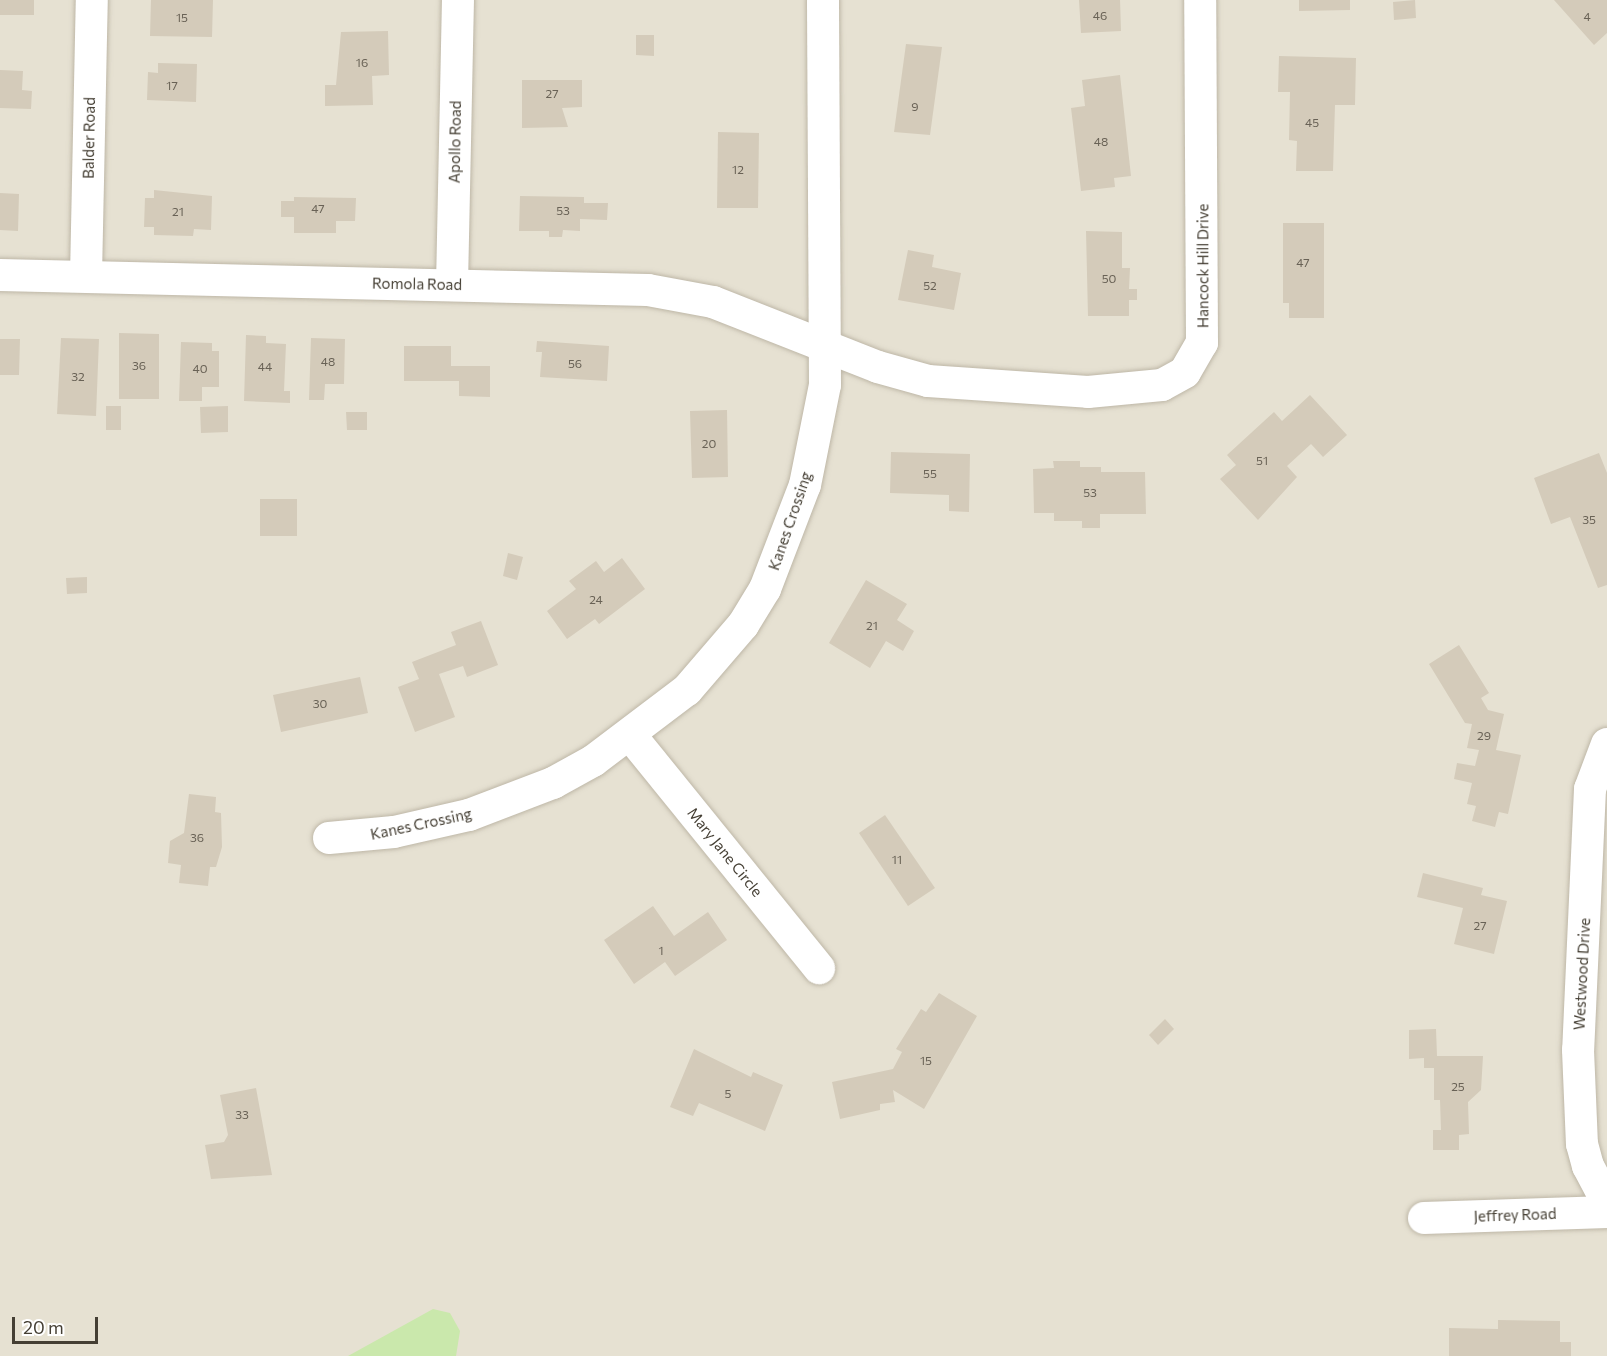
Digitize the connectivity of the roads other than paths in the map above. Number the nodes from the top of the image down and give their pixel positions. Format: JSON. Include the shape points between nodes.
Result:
{"nodes":[{"id":1,"x":92,"y":0,"type":"edge"},
{"id":2,"x":458,"y":0,"type":"edge"},
{"id":3,"x":823,"y":0,"type":"edge"},
{"id":4,"x":1200,"y":0,"type":"edge"},
{"id":5,"x":0,"y":275,"type":"edge"},
{"id":6,"x":86,"y":276,"type":"junction"},
{"id":7,"x":452,"y":285,"type":"junction"},
{"id":8,"x":825,"y":345,"type":"junction"},
{"id":9,"x":630,"y":736,"type":"junction"},
{"id":10,"x":1607,"y":744,"type":"edge"},
{"id":11,"x":329,"y":838,"type":"dead end"},
{"id":12,"x":819,"y":968,"type":"dead end"},
{"id":13,"x":1607,"y":1202,"type":"edge"},
{"id":14,"x":1607,"y":1212,"type":"edge"},
{"id":15,"x":1424,"y":1218,"type":"dead end"}],
"edges":[{"from":1,"to":6,"type":"street","name":"Balder Road"},
{"from":2,"to":7,"type":"street","name":"Apollo Road"},
{"from":3,"to":8,"type":"street","name":"Kanes Crossing"},
{"from":4,"to":8,"type":"street","name":"Hancock Hill Drive","via":[[1204,324],[1200,352],[1185,372],[1162,384],[1118,391],[996,389],[894,373]]},
{"from":5,"to":6,"type":"street","name":"Romola Road"},
{"from":6,"to":7,"type":"street","name":"Romola Road"},
{"from":7,"to":8,"type":"street","name":"Romola Road","via":[[687,295]]},
{"from":8,"to":9,"type":"street","name":"Kanes Crossing","via":[[825,386],[805,484],[765,589],[717,659]]},
{"from":9,"to":11,"type":"street","name":"Kanes Crossing","via":[[583,767],[511,801],[419,827]]},
{"from":9,"to":12,"type":"street","name":"Mary Jane Circle"},
{"from":10,"to":13,"type":"street","name":"Westwood Drive","via":[[1590,789],[1578,1050],[1582,1144],[1588,1166]]},
{"from":14,"to":15,"type":"street","name":"Jeffrey Road"}]}
